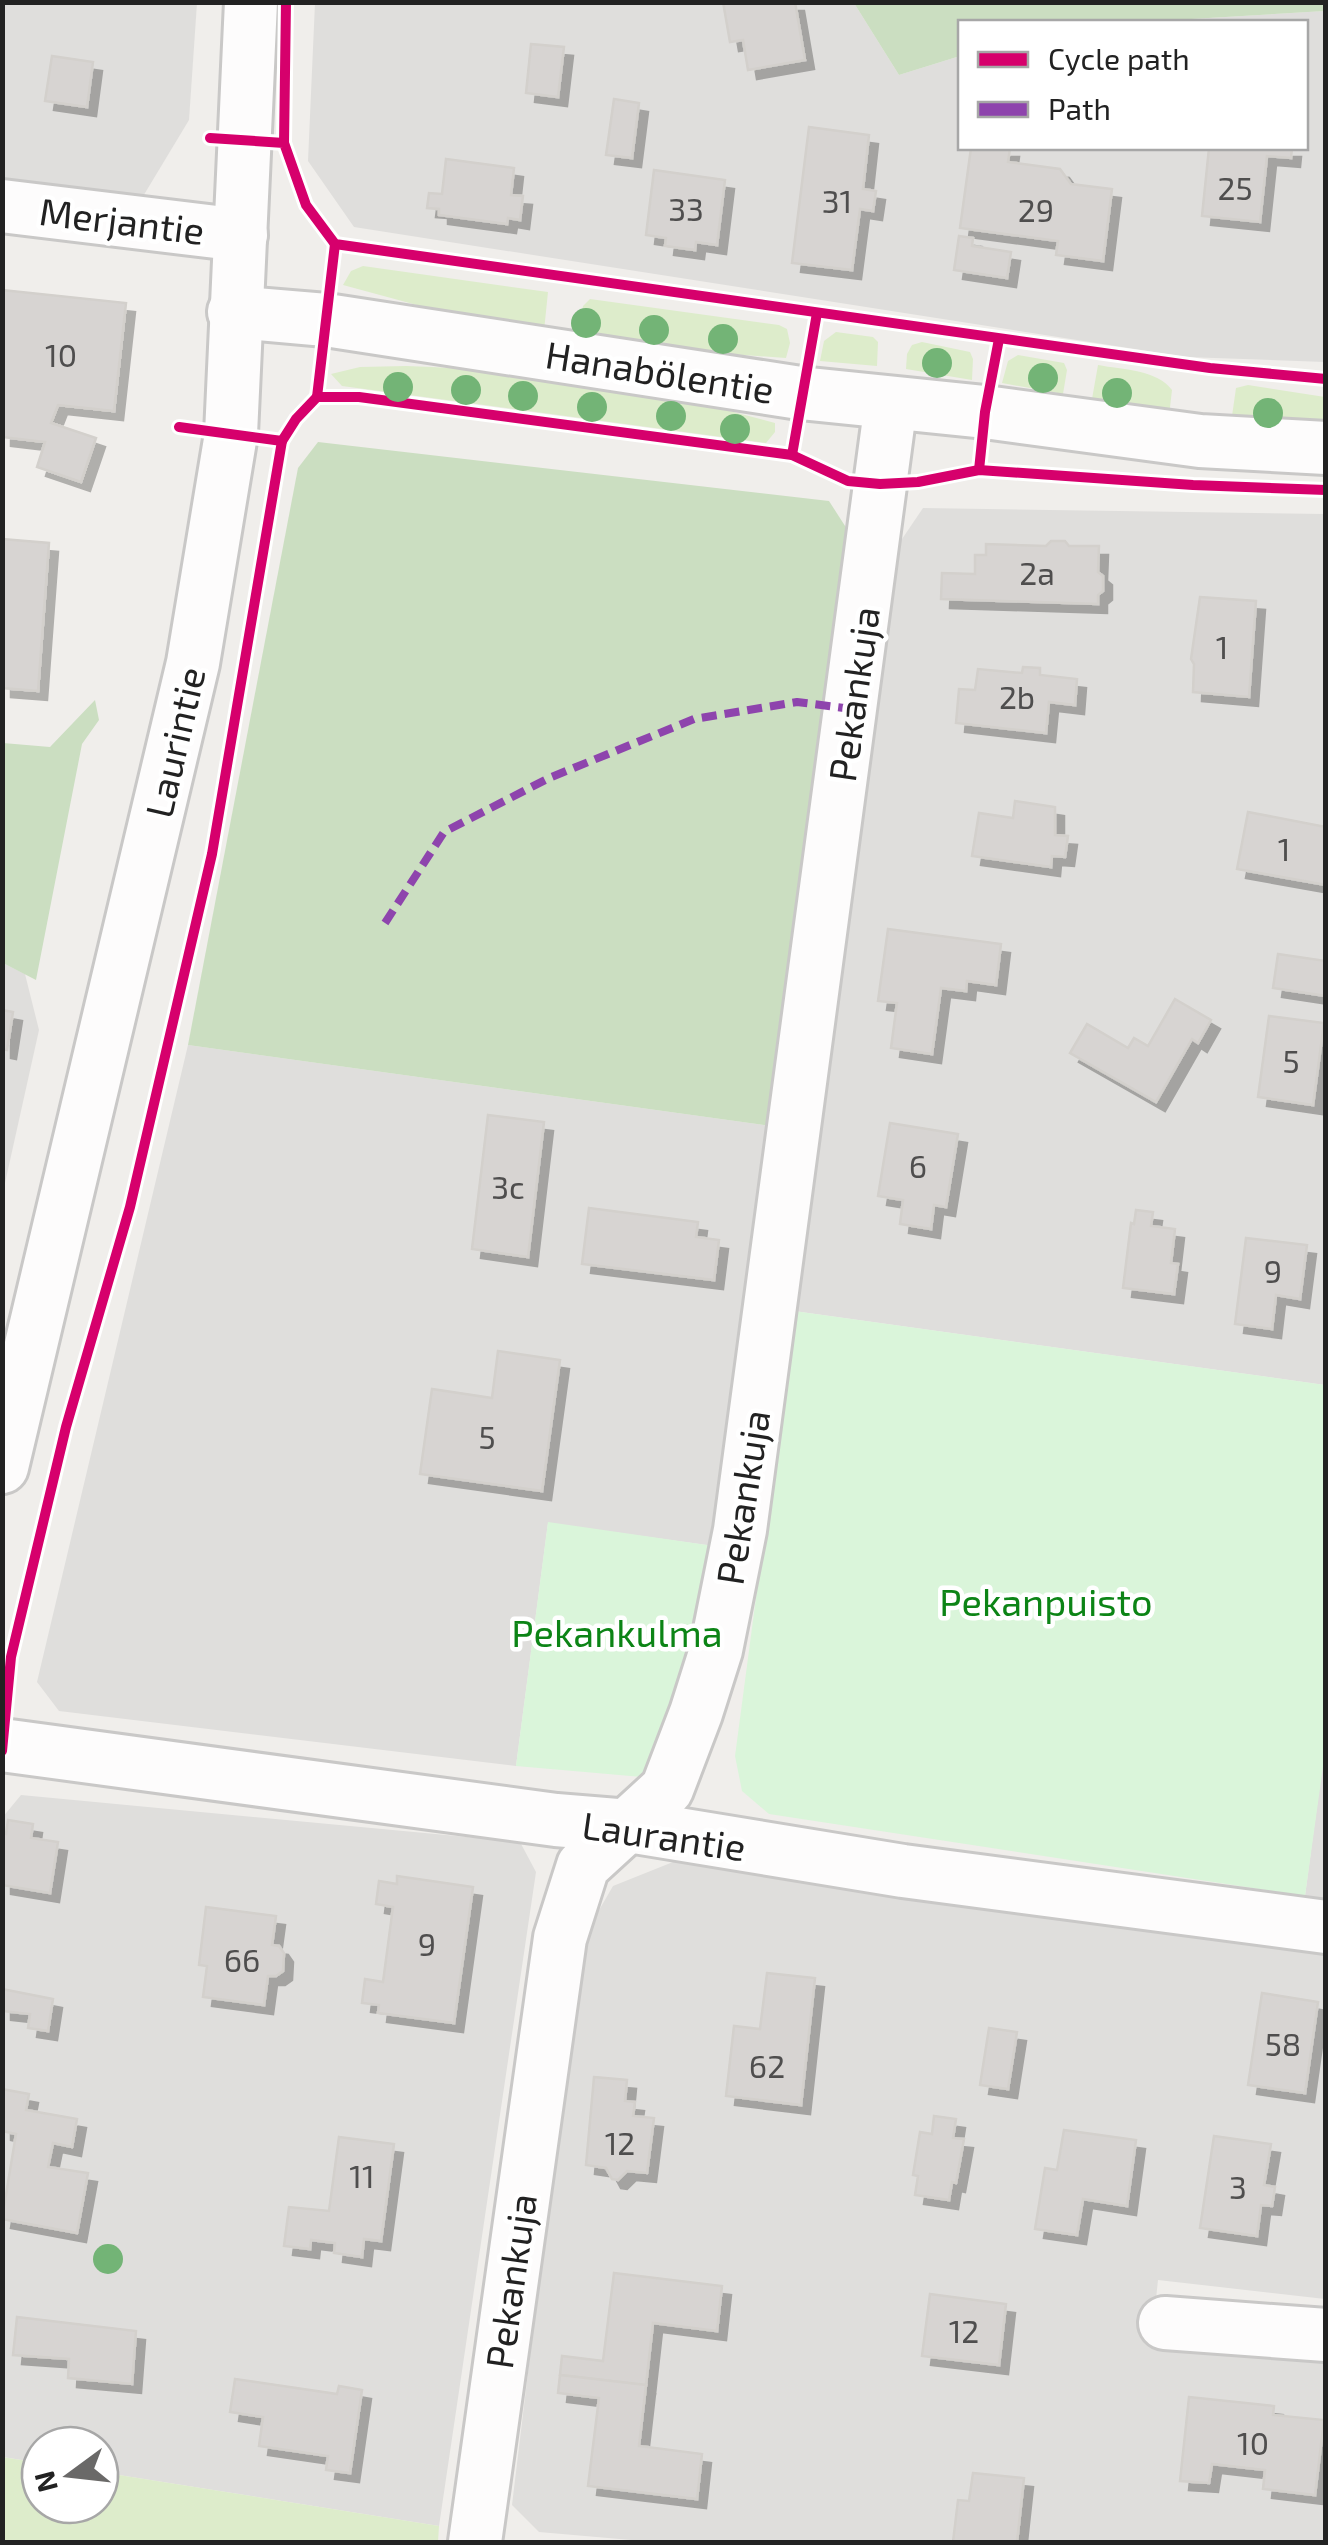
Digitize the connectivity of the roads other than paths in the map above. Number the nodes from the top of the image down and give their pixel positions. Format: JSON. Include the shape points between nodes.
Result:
{"nodes":[{"id":1,"x":251,"y":2,"type":"edge"},
{"id":2,"x":2,"y":206,"type":"edge"},
{"id":3,"x":242,"y":234,"type":"junction"},
{"id":4,"x":234,"y":312,"type":"junction"},
{"id":5,"x":890,"y":404,"type":"junction"},
{"id":6,"x":1326,"y":448,"type":"edge"},
{"id":7,"x":2,"y":1467,"type":"edge"},
{"id":8,"x":2,"y":1745,"type":"edge"},
{"id":9,"x":629,"y":1826,"type":"junction"},
{"id":10,"x":1326,"y":1926,"type":"edge"},
{"id":11,"x":1165,"y":2323,"type":"dead end"},
{"id":12,"x":1326,"y":2335,"type":"edge"},
{"id":13,"x":475,"y":2542,"type":"edge"}],
"edges":[{"from":1,"to":3,"type":"street","name":"Laurintie"},
{"from":2,"to":3,"type":"street","name":"Merjantie"},
{"from":3,"to":4,"type":"street","name":"Laurintie"},
{"from":4,"to":5,"type":"street","name":"Hanabölentie"},
{"from":4,"to":7,"type":"street","name":"Laurintie","via":[[230,434],[194,663]]},
{"from":5,"to":6,"type":"street","name":"Hanabölentie","via":[[1200,441]]},
{"from":5,"to":9,"type":"street","name":"Pekankuja","via":[[740,1530],[696,1713],[667,1789]]},
{"from":8,"to":9,"type":"street","name":"Laurantie"},
{"from":9,"to":10,"type":"street","name":"Laurantie","via":[[903,1872]]},
{"from":9,"to":13,"type":"street","name":"Pekankuja","via":[[582,1866],[560,1938]]},
{"from":11,"to":12,"type":"street"}]}
